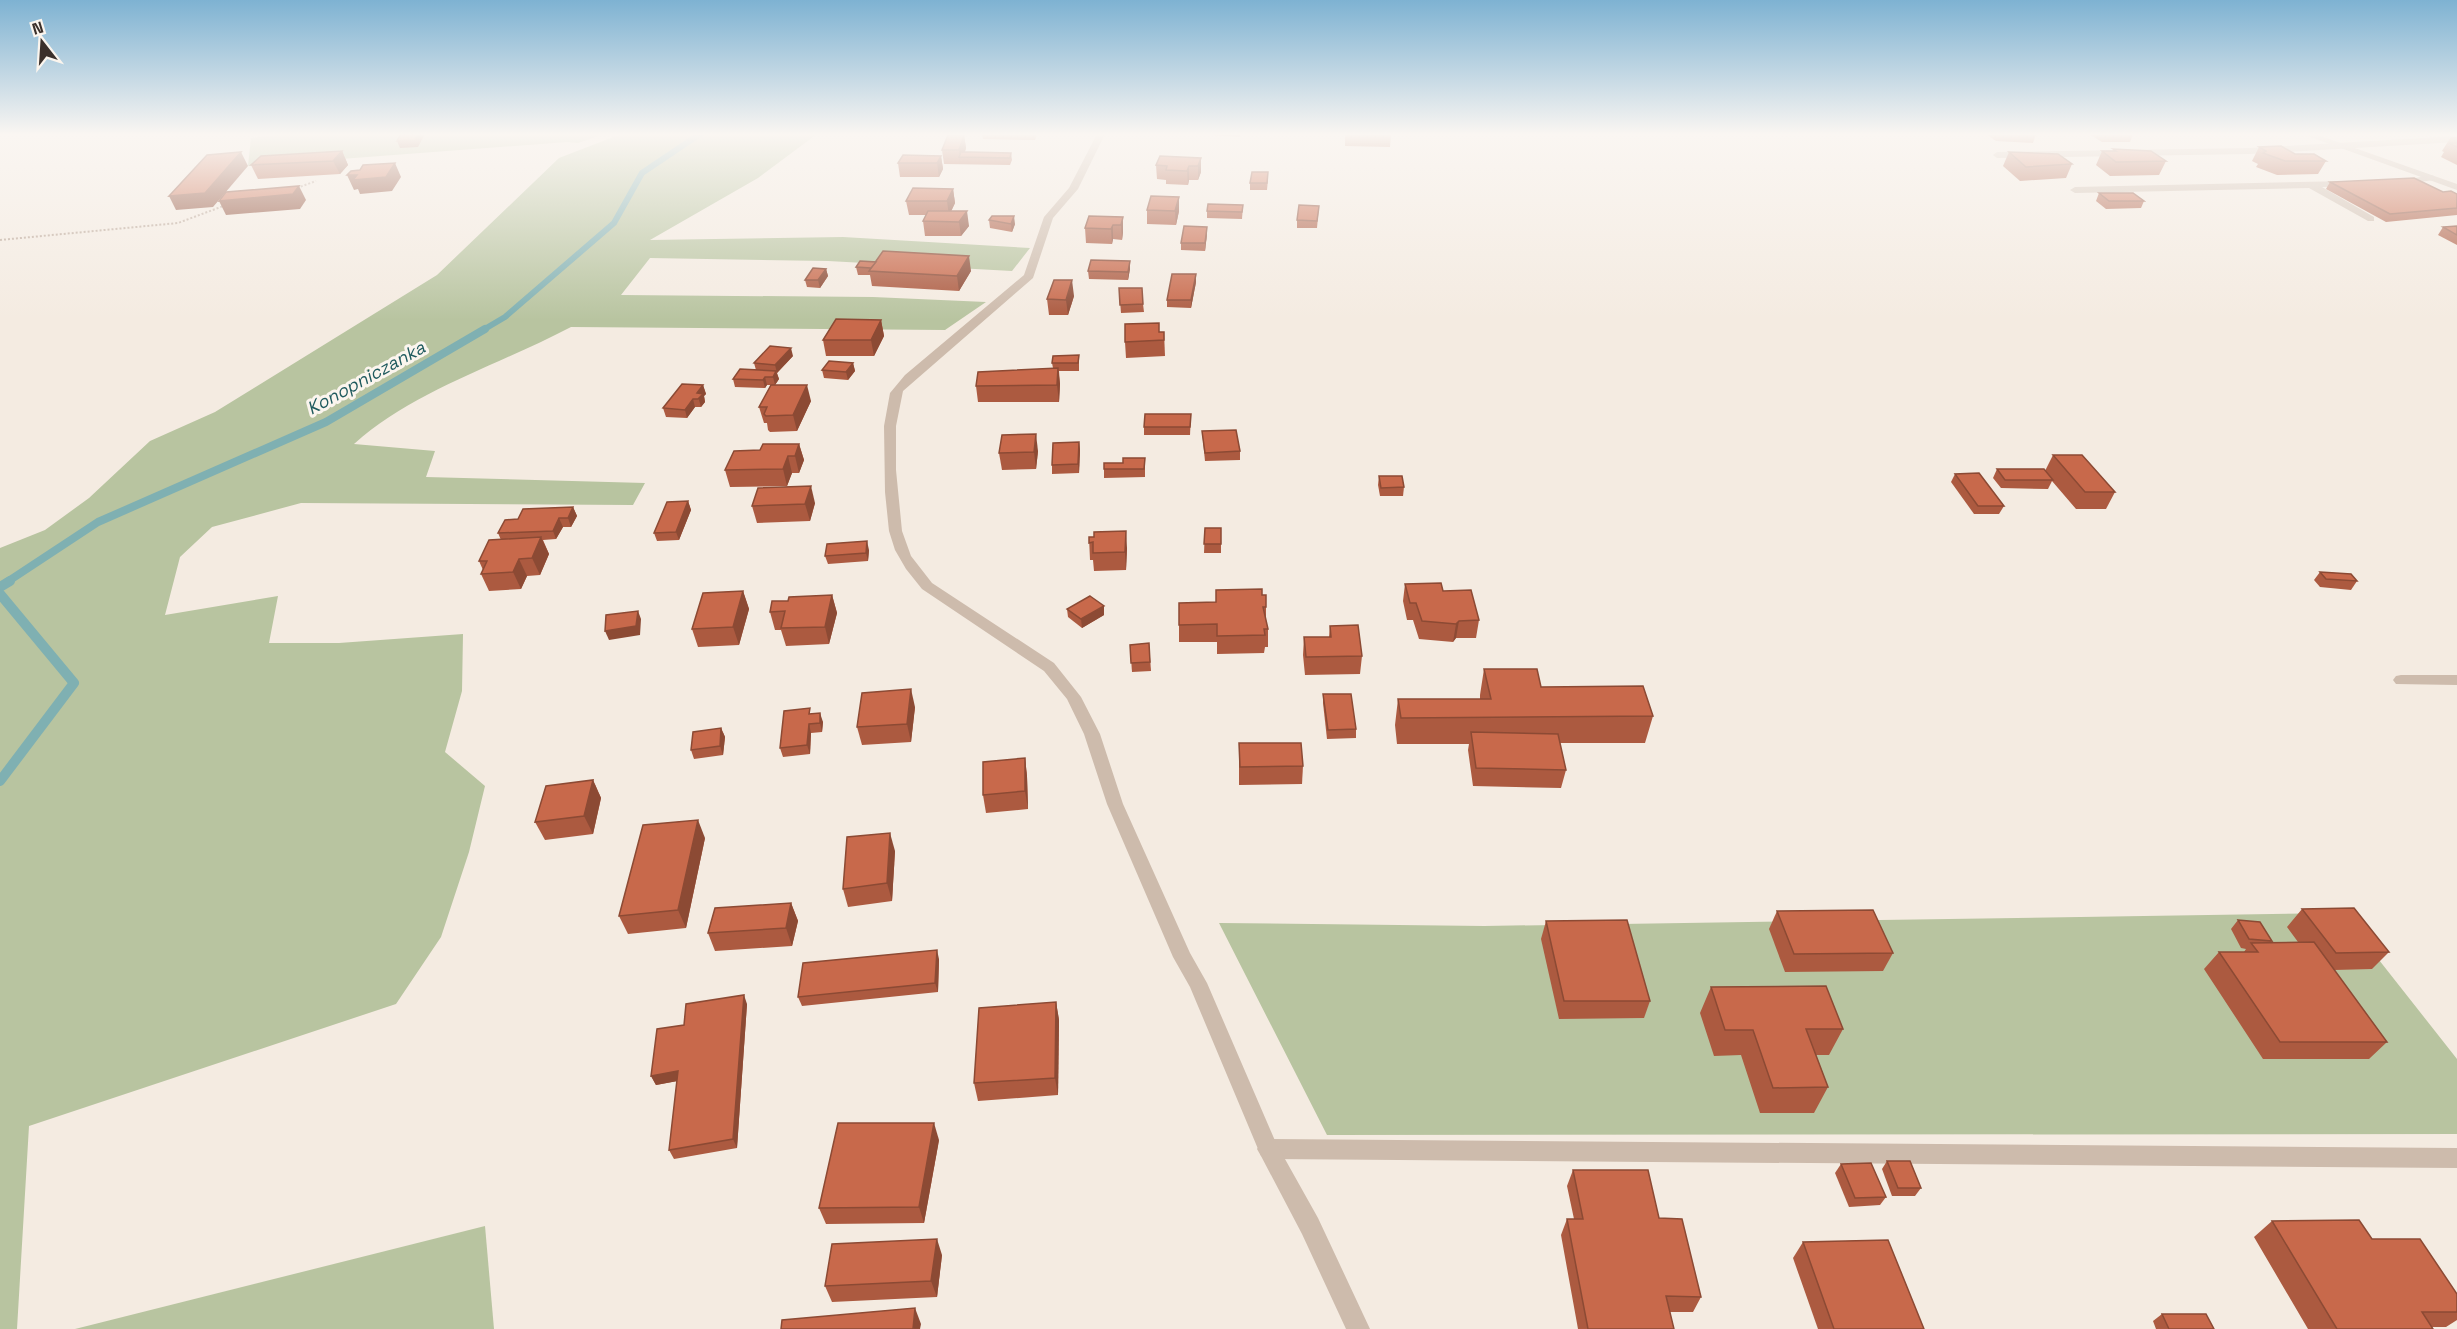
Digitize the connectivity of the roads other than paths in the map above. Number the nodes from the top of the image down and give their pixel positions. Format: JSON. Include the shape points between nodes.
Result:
{"nodes":[{"id":1,"x":1067,"y":196,"type":"edge"},
{"id":2,"x":2331,"y":196,"type":"edge"},
{"id":3,"x":2372,"y":219,"type":"dead end"},
{"id":4,"x":2401,"y":680,"type":"dead end"},
{"id":5,"x":2457,"y":680,"type":"edge"},
{"id":6,"x":1268,"y":1149,"type":"junction"},
{"id":7,"x":2457,"y":1158,"type":"edge"},
{"id":8,"x":1358,"y":1329,"type":"edge"}],
"edges":[{"from":1,"to":6,"type":"street","via":[[1048,217],[1029,276],[900,386],[894,396],[890,448],[898,543],[912,570],[927,586],[1049,667],[1073,697],[1092,734],[1115,804],[1182,957],[1198,983]]},
{"from":2,"to":3,"type":"street"},
{"from":4,"to":5,"type":"street"},
{"from":6,"to":7,"type":"street"},
{"from":6,"to":8,"type":"street","via":[[1310,1226]]}]}
